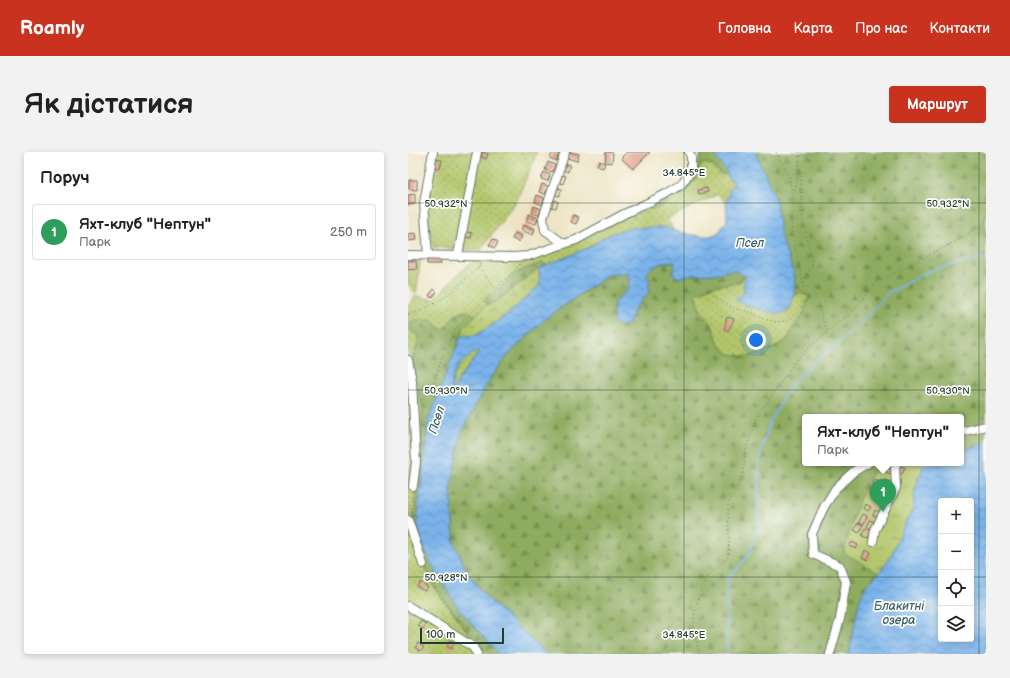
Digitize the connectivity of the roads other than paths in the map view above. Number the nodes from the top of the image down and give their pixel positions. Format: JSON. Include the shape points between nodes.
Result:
{"nodes":[{"id":1,"x":433,"y":152,"type":"edge"},
{"id":2,"x":477,"y":152,"type":"edge"},
{"id":3,"x":565,"y":152,"type":"edge"},
{"id":4,"x":689,"y":152,"type":"edge"},
{"id":5,"x":564,"y":244,"type":"junction"},
{"id":6,"x":408,"y":255,"type":"edge"},
{"id":7,"x":428,"y":255,"type":"junction"},
{"id":8,"x":458,"y":255,"type":"junction"},
{"id":9,"x":408,"y":360,"type":"edge"},
{"id":10,"x":410,"y":407,"type":"edge"},
{"id":11,"x":986,"y":426,"type":"edge"},
{"id":12,"x":964,"y":431,"type":"edge"},
{"id":13,"x":863,"y":466,"type":"edge"},
{"id":14,"x":896,"y":466,"type":"edge"},
{"id":15,"x":413,"y":486,"type":"road end"},
{"id":16,"x":408,"y":520,"type":"edge"},
{"id":17,"x":873,"y":542,"type":"dead end"},
{"id":18,"x":423,"y":564,"type":"road end"},
{"id":19,"x":408,"y":606,"type":"edge"},
{"id":20,"x":477,"y":654,"type":"edge"},
{"id":21,"x":830,"y":654,"type":"edge"}],
"edges":[{"from":1,"to":7,"type":"street","via":[[424,203]]},
{"from":2,"to":8,"type":"street"},
{"from":3,"to":5,"type":"street","via":[[543,218],[545,230]]},
{"from":4,"to":5,"type":"street","via":[[691,170],[681,185]]},
{"from":5,"to":8,"type":"street","via":[[528,256]]},
{"from":6,"to":7,"type":"street"},
{"from":7,"to":8,"type":"street"},
{"from":9,"to":10,"type":"street","via":[[412,381]]},
{"from":10,"to":15,"type":"street","via":[[416,462]]},
{"from":11,"to":12,"type":"street"},
{"from":13,"to":21,"type":"street","via":[[836,488],[812,534],[813,554],[840,566],[846,582],[840,619]]},
{"from":14,"to":17,"type":"street","via":[[896,488],[875,530]]},
{"from":16,"to":18,"type":"street"},
{"from":19,"to":20,"type":"street","via":[[473,647]]}]}
